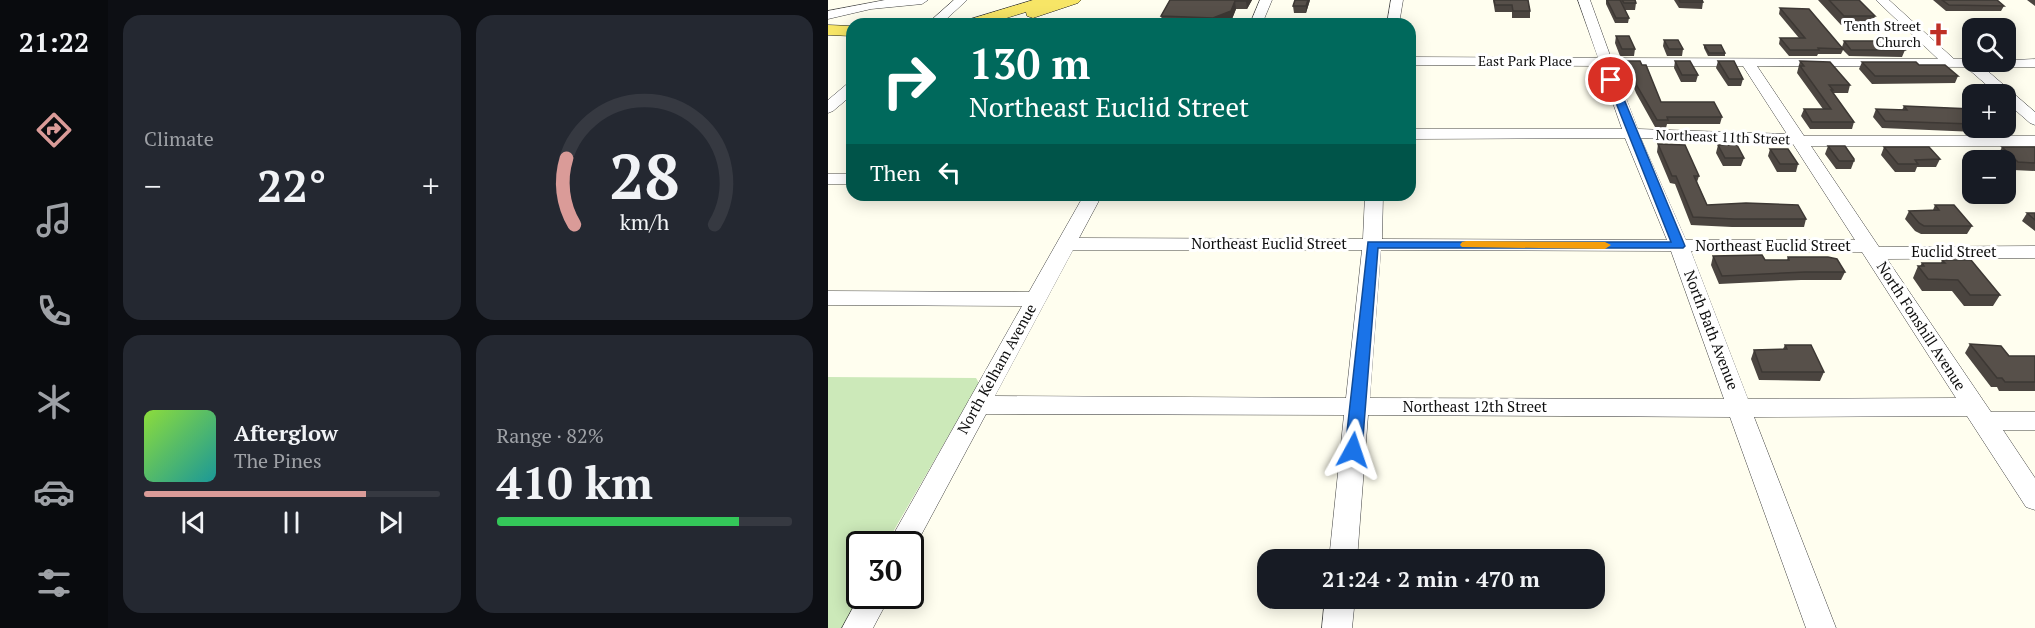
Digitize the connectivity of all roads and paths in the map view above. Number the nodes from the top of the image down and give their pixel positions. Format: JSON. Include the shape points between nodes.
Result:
{"nodes":[{"id":1,"x":922,"y":0,"type":"edge"},
{"id":2,"x":961,"y":0,"type":"edge"},
{"id":3,"x":1073,"y":0,"type":"edge"},
{"id":4,"x":1266,"y":0,"type":"edge"},
{"id":5,"x":1397,"y":0,"type":"edge"},
{"id":6,"x":1584,"y":0,"type":"edge"},
{"id":7,"x":1882,"y":0,"type":"edge"},
{"id":8,"x":1041,"y":1,"type":"edge"},
{"id":9,"x":828,"y":15,"type":"edge"},
{"id":10,"x":940,"y":18,"type":"edge"},
{"id":11,"x":989,"y":18,"type":"edge"},
{"id":12,"x":1017,"y":18,"type":"edge"},
{"id":13,"x":1258,"y":18,"type":"edge"},
{"id":14,"x":1394,"y":18,"type":"edge"},
{"id":15,"x":828,"y":30,"type":"edge"},
{"id":16,"x":846,"y":31,"type":"edge"},
{"id":17,"x":828,"y":38,"type":"edge"},
{"id":18,"x":846,"y":39,"type":"edge"},
{"id":19,"x":1416,"y":61,"type":"edge"},
{"id":20,"x":1605,"y":62,"type":"junction"},
{"id":21,"x":1748,"y":63,"type":"junction"},
{"id":22,"x":1951,"y":63,"type":"junction"},
{"id":23,"x":1962,"y":63,"type":"edge"},
{"id":24,"x":2016,"y":63,"type":"edge"},
{"id":25,"x":2035,"y":63,"type":"edge"},
{"id":26,"x":1980,"y":72,"type":"edge"},
{"id":27,"x":843,"y":94,"type":"edge"},
{"id":28,"x":828,"y":108,"type":"edge"},
{"id":29,"x":2035,"y":120,"type":"edge"},
{"id":30,"x":1416,"y":134,"type":"edge"},
{"id":31,"x":1632,"y":135,"type":"junction"},
{"id":32,"x":1798,"y":140,"type":"junction"},
{"id":33,"x":2035,"y":141,"type":"edge"},
{"id":34,"x":828,"y":179,"type":"edge"},
{"id":35,"x":846,"y":179,"type":"edge"},
{"id":36,"x":1090,"y":201,"type":"edge"},
{"id":37,"x":1374,"y":201,"type":"edge"},
{"id":38,"x":1066,"y":244,"type":"junction"},
{"id":39,"x":1372,"y":245,"type":"junction"},
{"id":40,"x":1679,"y":246,"type":"junction"},
{"id":41,"x":1871,"y":249,"type":"junction"},
{"id":42,"x":2035,"y":252,"type":"edge"},
{"id":43,"x":828,"y":297,"type":"edge"},
{"id":44,"x":1035,"y":299,"type":"junction"},
{"id":45,"x":977,"y":405,"type":"junction"},
{"id":46,"x":1358,"y":406,"type":"junction"},
{"id":47,"x":1740,"y":408,"type":"junction"},
{"id":48,"x":1978,"y":414,"type":"junction"},
{"id":49,"x":2035,"y":421,"type":"edge"},
{"id":50,"x":2035,"y":499,"type":"edge"},
{"id":51,"x":909,"y":531,"type":"edge"},
{"id":52,"x":1344,"y":549,"type":"edge"},
{"id":53,"x":868,"y":609,"type":"edge"},
{"id":54,"x":1339,"y":609,"type":"edge"},
{"id":55,"x":857,"y":628,"type":"edge"},
{"id":56,"x":1337,"y":628,"type":"edge"},
{"id":57,"x":1821,"y":628,"type":"edge"}],
"edges":[{"from":1,"to":9,"type":"street"},
{"from":2,"to":10,"type":"street"},
{"from":3,"to":12,"type":"main road"},
{"from":4,"to":13,"type":"street"},
{"from":5,"to":14,"type":"street"},
{"from":6,"to":20,"type":"street","name":"North Bath Avenue"},
{"from":7,"to":22,"type":"street"},
{"from":8,"to":11,"type":"main road"},
{"from":15,"to":16,"type":"main road"},
{"from":17,"to":18,"type":"main road"},
{"from":19,"to":20,"type":"street","name":"East Park Place"},
{"from":20,"to":21,"type":"street","name":"East Park Place"},
{"from":20,"to":31,"type":"street","name":"North Bath Avenue"},
{"from":21,"to":22,"type":"street","name":"East Park Place"},
{"from":21,"to":32,"type":"street","name":"North Fonshill Avenue"},
{"from":22,"to":23,"type":"street","name":"East Park Place"},
{"from":24,"to":25,"type":"street","name":"East Park Place"},
{"from":26,"to":29,"type":"street"},
{"from":27,"to":28,"type":"street"},
{"from":30,"to":31,"type":"street","name":"Northeast 11th Street"},
{"from":31,"to":32,"type":"street","name":"Northeast 11th Street"},
{"from":31,"to":40,"type":"street","name":"North Bath Avenue"},
{"from":32,"to":33,"type":"street","name":"Northeast 11th Street"},
{"from":32,"to":41,"type":"street","name":"North Fonshill Avenue"},
{"from":34,"to":35,"type":"street"},
{"from":36,"to":38,"type":"street","name":"North Kelham Avenue"},
{"from":37,"to":39,"type":"street"},
{"from":38,"to":39,"type":"street","name":"Northeast Euclid Street"},
{"from":38,"to":44,"type":"street","name":"North Kelham Avenue"},
{"from":39,"to":40,"type":"street","name":"Northeast Euclid Street"},
{"from":39,"to":46,"type":"street"},
{"from":40,"to":41,"type":"street","name":"Northeast Euclid Street"},
{"from":40,"to":47,"type":"street","name":"North Bath Avenue"},
{"from":41,"to":42,"type":"street","name":"Euclid Street"},
{"from":41,"to":48,"type":"street","name":"North Fonshill Avenue"},
{"from":43,"to":44,"type":"street"},
{"from":44,"to":45,"type":"street","name":"North Kelham Avenue"},
{"from":45,"to":46,"type":"street","name":"Northeast 12th Street"},
{"from":45,"to":51,"type":"street","name":"North Kelham Avenue"},
{"from":46,"to":47,"type":"street","name":"Northeast 12th Street"},
{"from":46,"to":52,"type":"street"},
{"from":47,"to":48,"type":"street","name":"Northeast 12th Street"},
{"from":47,"to":57,"type":"street","name":"North Bath Avenue"},
{"from":48,"to":49,"type":"street","name":"Northeast 12th Street"},
{"from":48,"to":50,"type":"street","name":"North Fonshill Avenue"},
{"from":53,"to":55,"type":"street"},
{"from":54,"to":56,"type":"street"}]}
